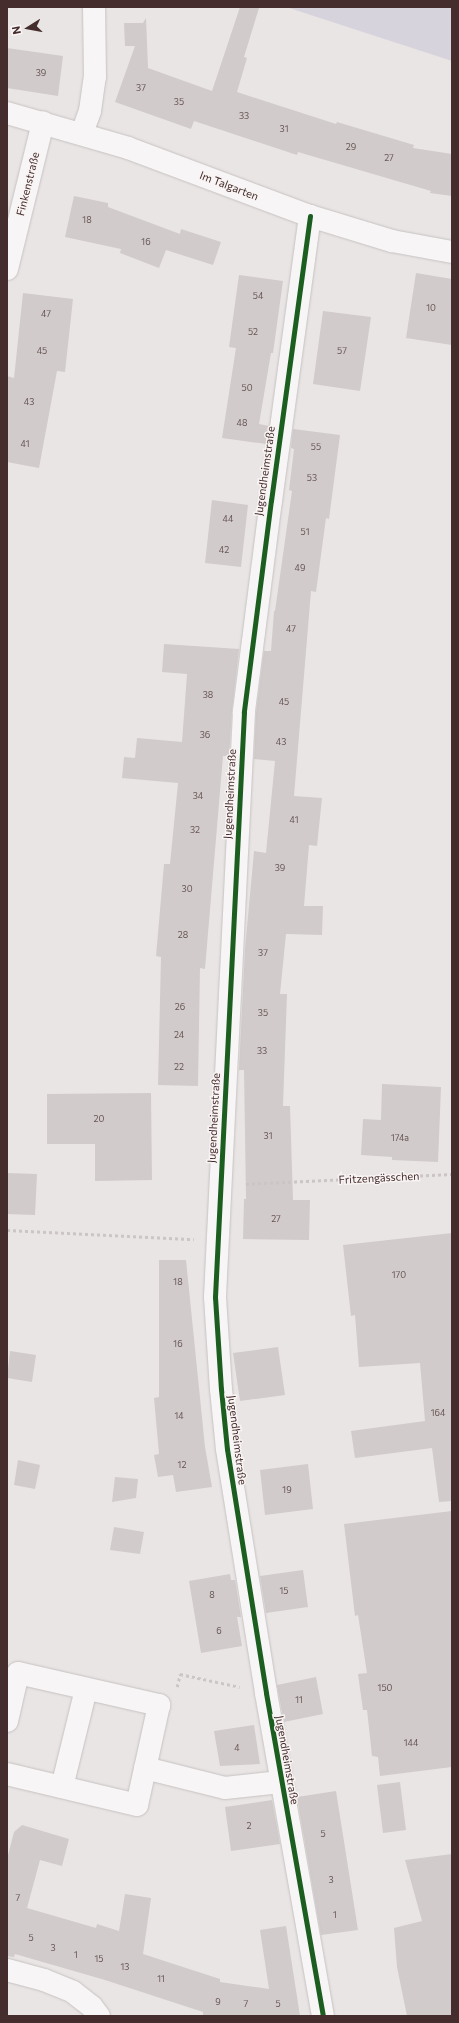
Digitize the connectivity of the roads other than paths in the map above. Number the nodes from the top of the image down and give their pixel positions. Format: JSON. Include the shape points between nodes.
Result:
{"nodes":[{"id":1,"x":94,"y":7,"type":"edge"},
{"id":2,"x":7,"y":113,"type":"edge"},
{"id":3,"x":43,"y":122,"type":"junction"},
{"id":4,"x":82,"y":134,"type":"junction"},
{"id":5,"x":310,"y":216,"type":"junction"},
{"id":6,"x":452,"y":252,"type":"edge"},
{"id":7,"x":7,"y":269,"type":"edge"},
{"id":8,"x":86,"y":1689,"type":"junction"},
{"id":9,"x":7,"y":1721,"type":"edge"},
{"id":10,"x":145,"y":1768,"type":"junction"},
{"id":11,"x":7,"y":1774,"type":"edge"},
{"id":12,"x":281,"y":1782,"type":"junction"},
{"id":13,"x":62,"y":1787,"type":"junction"},
{"id":14,"x":7,"y":1970,"type":"edge"},
{"id":15,"x":99,"y":2016,"type":"edge"},
{"id":16,"x":323,"y":2016,"type":"edge"}],
"edges":[{"from":1,"to":4,"type":"street","via":[[95,77],[90,111]]},
{"from":2,"to":3,"type":"street","name":"Im Talgarten"},
{"from":3,"to":4,"type":"street","name":"Im Talgarten"},
{"from":3,"to":7,"type":"street","name":"Finkenstraße"},
{"from":4,"to":5,"type":"street","name":"Im Talgarten","via":[[128,148]]},
{"from":5,"to":6,"type":"street","name":"Im Talgarten","via":[[392,241]]},
{"from":5,"to":12,"type":"street","name":"Jugendheimstraße","via":[[244,712],[216,1297],[227,1450]]},
{"from":8,"to":9,"type":"street","via":[[18,1673]]},
{"from":8,"to":10,"type":"street","via":[[158,1705]]},
{"from":8,"to":13,"type":"street"},
{"from":10,"to":12,"type":"street","via":[[225,1788]]},
{"from":10,"to":13,"type":"street","via":[[137,1805]]},
{"from":11,"to":13,"type":"street"},
{"from":12,"to":16,"type":"street","name":"Jugendheimstraße"},
{"from":14,"to":15,"type":"street","via":[[44,1980],[73,1992]]}]}
